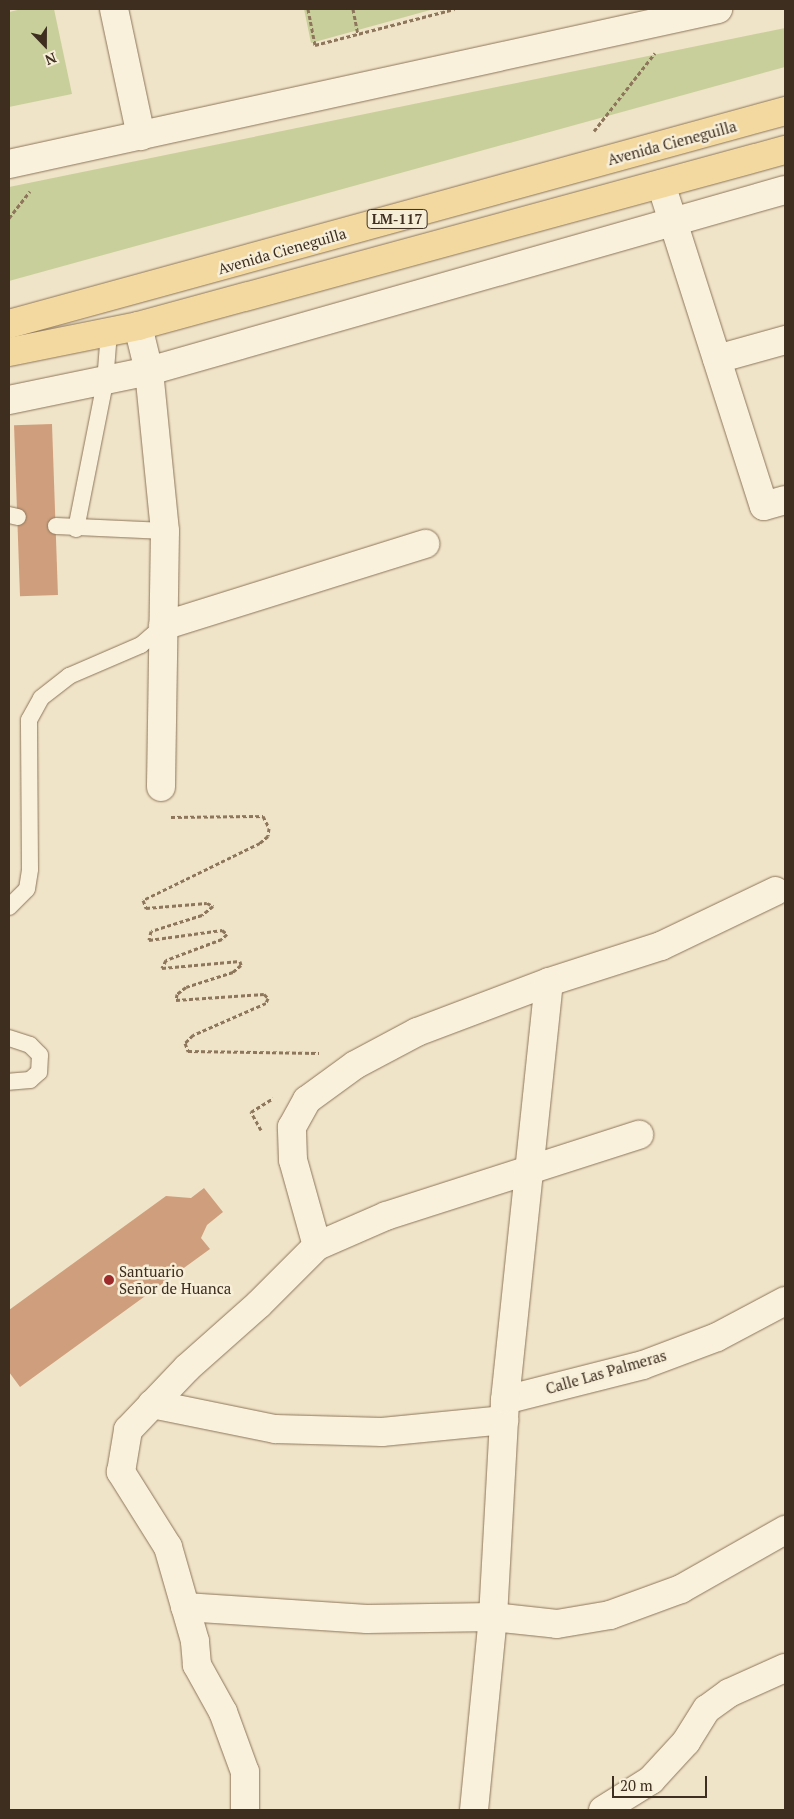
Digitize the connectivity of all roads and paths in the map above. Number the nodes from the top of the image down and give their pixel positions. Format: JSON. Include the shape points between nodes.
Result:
{"nodes":[{"id":1,"x":114,"y":9,"type":"edge"},
{"id":2,"x":308,"y":9,"type":"edge"},
{"id":3,"x":353,"y":9,"type":"edge"},
{"id":4,"x":453,"y":9,"type":"edge"},
{"id":5,"x":718,"y":9,"type":"edge"},
{"id":6,"x":685,"y":16,"type":"junction"},
{"id":7,"x":358,"y":34,"type":"junction"},
{"id":8,"x":785,"y":111,"type":"edge"},
{"id":9,"x":592,"y":134,"type":"dead end"},
{"id":10,"x":141,"y":136,"type":"junction"},
{"id":11,"x":785,"y":150,"type":"edge"},
{"id":12,"x":9,"y":164,"type":"edge"},
{"id":13,"x":661,"y":184,"type":"junction"},
{"id":14,"x":785,"y":190,"type":"edge"},
{"id":15,"x":673,"y":221,"type":"junction"},
{"id":16,"x":9,"y":324,"type":"edge"},
{"id":17,"x":138,"y":326,"type":"junction"},
{"id":18,"x":109,"y":332,"type":"junction"},
{"id":19,"x":785,"y":340,"type":"edge"},
{"id":20,"x":9,"y":352,"type":"edge"},
{"id":21,"x":717,"y":359,"type":"junction"},
{"id":22,"x":149,"y":371,"type":"junction"},
{"id":23,"x":105,"y":382,"type":"junction"},
{"id":24,"x":9,"y":400,"type":"edge"},
{"id":25,"x":785,"y":500,"type":"edge"},
{"id":26,"x":56,"y":526,"type":"dead end"},
{"id":27,"x":76,"y":529,"type":"junction"},
{"id":28,"x":165,"y":531,"type":"junction"},
{"id":29,"x":425,"y":544,"type":"dead end"},
{"id":30,"x":163,"y":626,"type":"junction"},
{"id":31,"x":161,"y":787,"type":"joint"},
{"id":32,"x":776,"y":891,"type":"dead end"},
{"id":33,"x":9,"y":907,"type":"edge"},
{"id":34,"x":549,"y":982,"type":"junction"},
{"id":35,"x":9,"y":1038,"type":"edge"},
{"id":36,"x":323,"y":1053,"type":"dead end"},
{"id":37,"x":9,"y":1082,"type":"edge"},
{"id":38,"x":282,"y":1092,"type":"dead end"},
{"id":39,"x":264,"y":1134,"type":"dead end"},
{"id":40,"x":639,"y":1135,"type":"dead end"},
{"id":41,"x":530,"y":1168,"type":"junction"},
{"id":42,"x":316,"y":1246,"type":"junction"},
{"id":43,"x":785,"y":1301,"type":"edge"},
{"id":44,"x":152,"y":1404,"type":"junction"},
{"id":45,"x":505,"y":1410,"type":"junction"},
{"id":46,"x":785,"y":1530,"type":"edge"},
{"id":47,"x":185,"y":1607,"type":"junction"},
{"id":48,"x":492,"y":1617,"type":"junction"},
{"id":49,"x":785,"y":1668,"type":"edge"},
{"id":50,"x":245,"y":1810,"type":"edge"},
{"id":51,"x":474,"y":1810,"type":"edge"},
{"id":52,"x":603,"y":1810,"type":"edge"}],
"edges":[{"from":1,"to":10,"type":"street"},
{"from":2,"to":7,"type":"path","via":[[314,45]]},
{"from":3,"to":7,"type":"path"},
{"from":4,"to":7,"type":"path"},
{"from":5,"to":6,"type":"street"},
{"from":6,"to":9,"type":"path"},
{"from":6,"to":10,"type":"street"},
{"from":8,"to":16,"type":"main road","name":"Avenida Cieneguilla","number":"LM-117"},
{"from":10,"to":12,"type":"street"},
{"from":11,"to":13,"type":"main road","number":"LM-117"},
{"from":13,"to":15,"type":"street"},
{"from":13,"to":17,"type":"main road","number":"LM-117"},
{"from":14,"to":15,"type":"street"},
{"from":15,"to":21,"type":"street"},
{"from":15,"to":22,"type":"street"},
{"from":17,"to":18,"type":"main road","number":"LM-117"},
{"from":17,"to":22,"type":"street"},
{"from":18,"to":20,"type":"main road","number":"LM-117"},
{"from":18,"to":23,"type":"lane"},
{"from":19,"to":21,"type":"street"},
{"from":21,"to":25,"type":"street","via":[[764,506]]},
{"from":22,"to":23,"type":"street"},
{"from":22,"to":28,"type":"street"},
{"from":23,"to":24,"type":"street"},
{"from":23,"to":27,"type":"lane"},
{"from":26,"to":27,"type":"lane"},
{"from":27,"to":28,"type":"lane"},
{"from":28,"to":30,"type":"street"},
{"from":29,"to":30,"type":"street"},
{"from":30,"to":31,"type":"street"},
{"from":30,"to":33,"type":"lane","via":[[141,645],[69,676],[41,698],[29,720],[30,869],[27,888]]},
{"from":31,"to":36,"type":"path","via":[[161,810],[166,817],[264,816],[269,828],[268,836],[260,843],[143,900],[146,908],[207,903],[213,906],[202,915],[151,931],[149,940],[222,930],[226,934],[222,939],[166,960],[162,968],[240,961],[241,965],[233,972],[186,987],[177,994],[176,1000],[264,994],[268,998],[266,1003],[193,1035],[185,1042],[188,1051]]},
{"from":32,"to":34,"type":"street","via":[[661,946]]},
{"from":34,"to":41,"type":"street"},
{"from":34,"to":42,"type":"street","via":[[417,1032],[355,1065],[307,1100],[292,1127],[293,1160]]},
{"from":35,"to":37,"type":"lane","via":[[30,1045],[40,1055],[39,1072],[30,1080]]},
{"from":38,"to":39,"type":"path","via":[[251,1112]]},
{"from":40,"to":41,"type":"street"},
{"from":41,"to":42,"type":"street","via":[[386,1216]]},
{"from":41,"to":45,"type":"street"},
{"from":42,"to":44,"type":"street"},
{"from":43,"to":45,"type":"street","name":"Calle Las Palmeras","via":[[717,1337]]},
{"from":44,"to":45,"type":"street","name":"Calle Las Palmeras","via":[[275,1429],[382,1432]]},
{"from":44,"to":47,"type":"street","via":[[128,1430],[121,1472],[168,1547]]},
{"from":45,"to":48,"type":"street"},
{"from":46,"to":48,"type":"street","via":[[681,1589],[610,1615],[557,1624]]},
{"from":47,"to":48,"type":"street","via":[[367,1620]]},
{"from":47,"to":50,"type":"street","via":[[195,1641],[197,1665],[223,1712],[246,1772]]},
{"from":48,"to":51,"type":"street"},
{"from":49,"to":52,"type":"street","via":[[729,1693],[707,1709],[686,1742],[651,1780]]}]}
